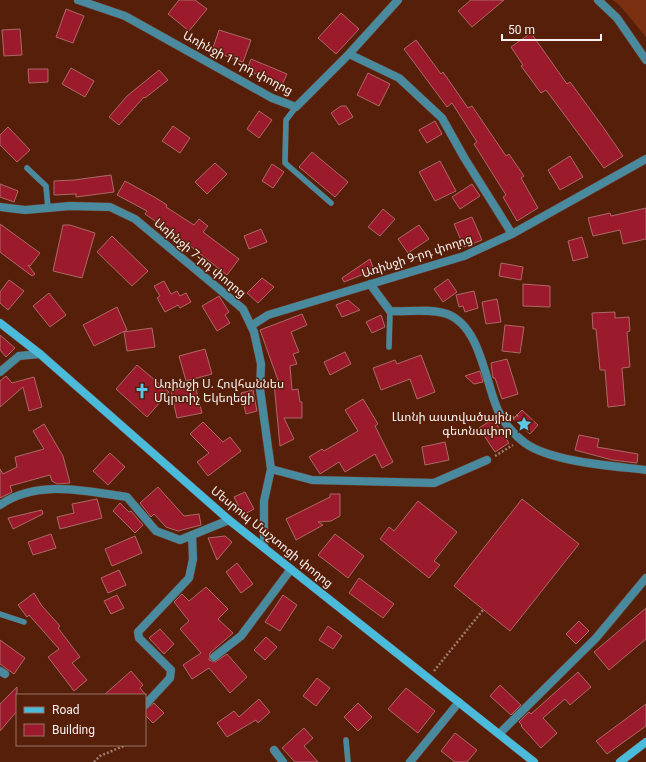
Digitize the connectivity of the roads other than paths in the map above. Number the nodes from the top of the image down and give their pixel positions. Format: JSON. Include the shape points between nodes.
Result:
{"nodes":[{"id":1,"x":78,"y":0,"type":"edge"},
{"id":2,"x":398,"y":0,"type":"edge"},
{"id":3,"x":598,"y":0,"type":"edge"},
{"id":4,"x":349,"y":54,"type":"junction"},
{"id":5,"x":646,"y":60,"type":"edge"},
{"id":6,"x":296,"y":107,"type":"junction"},
{"id":7,"x":646,"y":159,"type":"edge"},
{"id":8,"x":27,"y":168,"type":"dead end"},
{"id":9,"x":330,"y":204,"type":"dead end"},
{"id":10,"x":0,"y":206,"type":"edge"},
{"id":11,"x":48,"y":208,"type":"junction"},
{"id":12,"x":512,"y":234,"type":"junction"},
{"id":13,"x":370,"y":284,"type":"junction"},
{"id":14,"x":390,"y":311,"type":"junction"},
{"id":15,"x":0,"y":323,"type":"edge"},
{"id":16,"x":251,"y":326,"type":"junction"},
{"id":17,"x":389,"y":347,"type":"dead end"},
{"id":18,"x":40,"y":354,"type":"junction"},
{"id":19,"x":0,"y":372,"type":"edge"},
{"id":20,"x":487,"y":460,"type":"road end"},
{"id":21,"x":271,"y":469,"type":"junction"},
{"id":22,"x":646,"y":470,"type":"edge"},
{"id":23,"x":0,"y":505,"type":"edge"},
{"id":24,"x":229,"y":520,"type":"junction"},
{"id":25,"x":192,"y":535,"type":"junction"},
{"id":26,"x":264,"y":547,"type":"junction"},
{"id":27,"x":291,"y":569,"type":"junction"},
{"id":28,"x":646,"y":578,"type":"edge"},
{"id":29,"x":0,"y":614,"type":"edge"},
{"id":30,"x":24,"y":622,"type":"dead end"},
{"id":31,"x":214,"y":657,"type":"dead end"},
{"id":32,"x":459,"y":702,"type":"junction"},
{"id":33,"x":146,"y":704,"type":"edge"},
{"id":34,"x":498,"y":734,"type":"junction"},
{"id":35,"x":346,"y":740,"type":"dead end"},
{"id":36,"x":646,"y":742,"type":"edge"},
{"id":37,"x":274,"y":750,"type":"dead end"},
{"id":38,"x":283,"y":762,"type":"edge"},
{"id":39,"x":348,"y":762,"type":"edge"},
{"id":40,"x":410,"y":762,"type":"edge"},
{"id":41,"x":534,"y":762,"type":"edge"},
{"id":42,"x":620,"y":762,"type":"edge"}],
"edges":[{"from":1,"to":6,"type":"street","name":"Առինջի 11-րդ փողոց","via":[[125,16],[272,98]]},
{"from":2,"to":4,"type":"street","name":"Առինջի 11-րդ փողոց"},
{"from":3,"to":5,"type":"street","via":[[617,18]]},
{"from":4,"to":6,"type":"street","name":"Առինջի 11-րդ փողոց"},
{"from":4,"to":12,"type":"street","via":[[399,78],[442,118]]},
{"from":6,"to":9,"type":"lane","via":[[286,120],[285,163]]},
{"from":7,"to":12,"type":"street","name":"Առինջի 9-րդ փողոց"},
{"from":8,"to":11,"type":"lane","via":[[46,186]]},
{"from":10,"to":11,"type":"street","name":"Առինջի 7-րդ փողոց","via":[[25,210]]},
{"from":11,"to":16,"type":"street","name":"Առինջի 7-րդ փողոց","via":[[110,207],[135,219],[243,309]]},
{"from":12,"to":13,"type":"street","name":"Առինջի 9-րդ փողոց","via":[[464,256]]},
{"from":13,"to":14,"type":"street"},
{"from":13,"to":16,"type":"street","name":"Առինջի 9-րդ փողոց","via":[[268,315]]},
{"from":14,"to":17,"type":"lane"},
{"from":14,"to":22,"type":"street","via":[[439,312],[456,319],[466,328],[475,343],[497,410],[522,440],[543,452],[588,463]]},
{"from":15,"to":18,"type":"street","name":"Մեսրոպ Մաշտոցի փողոց"},
{"from":16,"to":21,"type":"street","name":"Առինջի 7-րդ փողոց","via":[[261,364],[260,389]]},
{"from":18,"to":19,"type":"street","via":[[19,356]]},
{"from":18,"to":24,"type":"street","name":"Մեսրոպ Մաշտոցի փողոց"},
{"from":20,"to":21,"type":"street","via":[[434,483],[312,480]]},
{"from":21,"to":26,"type":"street","name":"Առինջի 7-րդ փողոց","via":[[264,500]]},
{"from":23,"to":25,"type":"street","via":[[9,499],[42,489],[82,490],[127,497],[156,531],[180,540]]},
{"from":24,"to":25,"type":"street"},
{"from":24,"to":26,"type":"street","name":"Մեսրոպ Մաշտոցի փողոց"},
{"from":25,"to":33,"type":"street","via":[[193,559],[189,578],[138,632],[139,638],[171,670],[170,678]]},
{"from":26,"to":27,"type":"street","name":"Մեսրոպ Մաշտոցի փողոց"},
{"from":27,"to":31,"type":"street","via":[[241,636]]},
{"from":27,"to":32,"type":"street","name":"Մեսրոպ Մաշտոցի փողոց"},
{"from":28,"to":34,"type":"street","via":[[596,638]]},
{"from":29,"to":30,"type":"lane"},
{"from":32,"to":34,"type":"street","name":"Մեսրոպ Մաշտոցի փողոց"},
{"from":32,"to":40,"type":"street"},
{"from":34,"to":41,"type":"street","name":"Մեսրոպ Մաշտոցի փողոց"},
{"from":35,"to":39,"type":"lane"},
{"from":36,"to":42,"type":"street"},
{"from":37,"to":38,"type":"street"}]}
